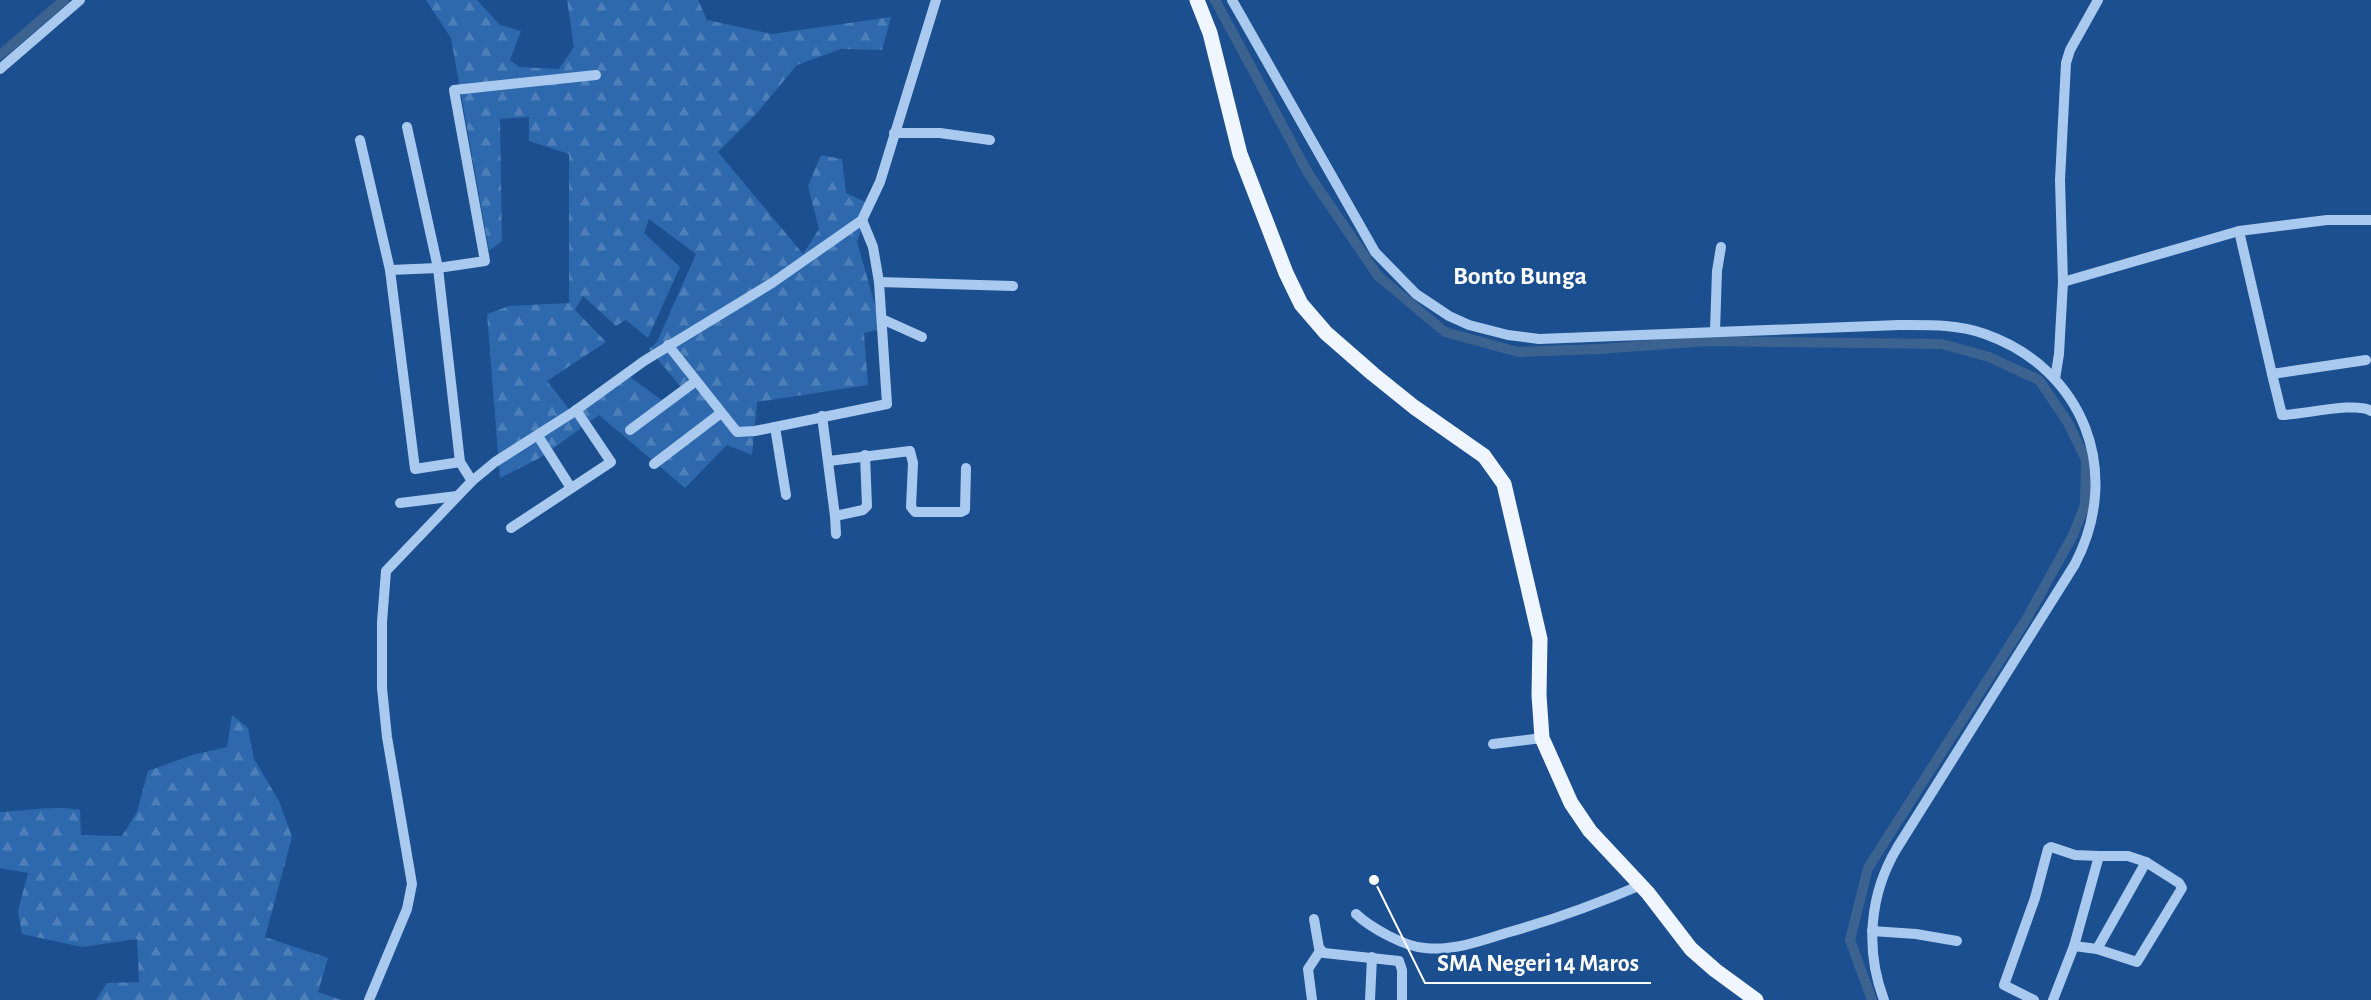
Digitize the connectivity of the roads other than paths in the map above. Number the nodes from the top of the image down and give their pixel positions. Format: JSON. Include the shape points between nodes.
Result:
{"nodes":[{"id":1,"x":80,"y":0,"type":"edge"},
{"id":2,"x":936,"y":0,"type":"edge"},
{"id":3,"x":1197,"y":0,"type":"edge"},
{"id":4,"x":1232,"y":0,"type":"edge"},
{"id":5,"x":2098,"y":0,"type":"edge"},
{"id":6,"x":0,"y":69,"type":"edge"},
{"id":7,"x":596,"y":75,"type":"dead end"},
{"id":8,"x":407,"y":127,"type":"dead end"},
{"id":9,"x":894,"y":134,"type":"junction"},
{"id":10,"x":360,"y":140,"type":"dead end"},
{"id":11,"x":990,"y":140,"type":"dead end"},
{"id":12,"x":862,"y":220,"type":"junction"},
{"id":13,"x":2371,"y":220,"type":"edge"},
{"id":14,"x":2239,"y":231,"type":"junction"},
{"id":15,"x":1721,"y":247,"type":"dead end"},
{"id":16,"x":438,"y":268,"type":"junction"},
{"id":17,"x":390,"y":270,"type":"junction"},
{"id":18,"x":879,"y":282,"type":"junction"},
{"id":19,"x":2063,"y":282,"type":"junction"},
{"id":20,"x":1013,"y":286,"type":"dead end"},
{"id":21,"x":882,"y":319,"type":"junction"},
{"id":22,"x":1714,"y":331,"type":"junction"},
{"id":23,"x":922,"y":337,"type":"dead end"},
{"id":24,"x":668,"y":345,"type":"junction"},
{"id":25,"x":2366,"y":360,"type":"dead end"},
{"id":26,"x":2272,"y":374,"type":"junction"},
{"id":27,"x":2055,"y":379,"type":"junction"},
{"id":28,"x":696,"y":381,"type":"junction"},
{"id":29,"x":576,"y":410,"type":"junction"},
{"id":30,"x":2371,"y":411,"type":"edge"},
{"id":31,"x":722,"y":413,"type":"junction"},
{"id":32,"x":822,"y":416,"type":"junction"},
{"id":33,"x":775,"y":427,"type":"junction"},
{"id":34,"x":630,"y":430,"type":"dead end"},
{"id":35,"x":538,"y":436,"type":"junction"},
{"id":36,"x":865,"y":455,"type":"junction"},
{"id":37,"x":829,"y":461,"type":"junction"},
{"id":38,"x":460,"y":462,"type":"junction"},
{"id":39,"x":654,"y":464,"type":"dead end"},
{"id":40,"x":966,"y":468,"type":"dead end"},
{"id":41,"x":472,"y":481,"type":"junction"},
{"id":42,"x":572,"y":488,"type":"junction"},
{"id":43,"x":786,"y":495,"type":"dead end"},
{"id":44,"x":457,"y":496,"type":"junction"},
{"id":45,"x":400,"y":502,"type":"dead end"},
{"id":46,"x":834,"y":516,"type":"junction"},
{"id":47,"x":511,"y":528,"type":"dead end"},
{"id":48,"x":836,"y":534,"type":"dead end"},
{"id":49,"x":1542,"y":738,"type":"junction"},
{"id":50,"x":1492,"y":744,"type":"dead end"},
{"id":51,"x":2099,"y":856,"type":"junction"},
{"id":52,"x":2146,"y":862,"type":"junction"},
{"id":53,"x":1641,"y":885,"type":"junction"},
{"id":54,"x":1356,"y":914,"type":"dead end"},
{"id":55,"x":1314,"y":919,"type":"dead end"},
{"id":56,"x":1872,"y":931,"type":"junction"},
{"id":57,"x":1957,"y":941,"type":"dead end"},
{"id":58,"x":2074,"y":946,"type":"junction"},
{"id":59,"x":2097,"y":949,"type":"junction"},
{"id":60,"x":1320,"y":951,"type":"junction"},
{"id":61,"x":1372,"y":957,"type":"junction"},
{"id":62,"x":369,"y":1000,"type":"edge"},
{"id":63,"x":1312,"y":1000,"type":"edge"},
{"id":64,"x":1370,"y":1000,"type":"edge"},
{"id":65,"x":1402,"y":1000,"type":"edge"},
{"id":66,"x":1756,"y":1000,"type":"edge"},
{"id":67,"x":1884,"y":1000,"type":"edge"},
{"id":68,"x":2035,"y":1000,"type":"edge"},
{"id":69,"x":2053,"y":1000,"type":"edge"}],
"edges":[{"from":1,"to":6,"type":"street"},
{"from":2,"to":9,"type":"street"},
{"from":3,"to":49,"type":"main road","via":[[1210,33],[1240,154],[1301,304],[1326,333],[1382,381],[1484,456],[1504,484],[1540,639]]},
{"from":4,"to":22,"type":"street","via":[[1372,249],[1431,305],[1460,322],[1522,338]]},
{"from":5,"to":19,"type":"street","via":[[2066,63],[2060,180]]},
{"from":7,"to":16,"type":"street","via":[[454,90],[485,261]]},
{"from":8,"to":16,"type":"street"},
{"from":9,"to":11,"type":"street","via":[[940,133]]},
{"from":9,"to":12,"type":"street","via":[[880,182]]},
{"from":10,"to":17,"type":"street"},
{"from":12,"to":18,"type":"street","via":[[873,247]]},
{"from":12,"to":24,"type":"street","via":[[772,282]]},
{"from":13,"to":14,"type":"street","via":[[2327,220]]},
{"from":14,"to":19,"type":"street"},
{"from":14,"to":26,"type":"street"},
{"from":15,"to":22,"type":"street"},
{"from":16,"to":17,"type":"street"},
{"from":16,"to":38,"type":"street"},
{"from":17,"to":38,"type":"street","via":[[415,468]]},
{"from":18,"to":20,"type":"street"},
{"from":18,"to":21,"type":"street"},
{"from":19,"to":27,"type":"street"},
{"from":21,"to":23,"type":"street"},
{"from":21,"to":32,"type":"street","via":[[887,404]]},
{"from":22,"to":27,"type":"street","via":[[1952,326],[2005,343]]},
{"from":24,"to":28,"type":"street"},
{"from":24,"to":29,"type":"street"},
{"from":25,"to":26,"type":"street"},
{"from":26,"to":30,"type":"street","via":[[2282,415],[2347,408]]},
{"from":27,"to":56,"type":"street","via":[[2082,416],[2090,440],[2096,480],[2087,537],[1891,858],[1878,891]]},
{"from":28,"to":31,"type":"street"},
{"from":28,"to":34,"type":"street"},
{"from":29,"to":35,"type":"street"},
{"from":29,"to":42,"type":"street","via":[[611,462]]},
{"from":31,"to":33,"type":"street","via":[[737,432]]},
{"from":31,"to":39,"type":"street"},
{"from":32,"to":33,"type":"street"},
{"from":32,"to":37,"type":"street"},
{"from":33,"to":43,"type":"street"},
{"from":35,"to":41,"type":"street"},
{"from":35,"to":42,"type":"street"},
{"from":36,"to":37,"type":"street"},
{"from":36,"to":40,"type":"street","via":[[912,452],[911,507],[915,512],[965,510]]},
{"from":36,"to":46,"type":"street","via":[[867,506]]},
{"from":37,"to":46,"type":"street"},
{"from":38,"to":41,"type":"street"},
{"from":41,"to":44,"type":"street"},
{"from":42,"to":47,"type":"street"},
{"from":44,"to":45,"type":"street"},
{"from":44,"to":62,"type":"street","via":[[389,567],[384,578],[382,688],[412,884],[407,909]]},
{"from":46,"to":48,"type":"street"},
{"from":49,"to":50,"type":"street"},
{"from":49,"to":53,"type":"main road","via":[[1580,818]]},
{"from":51,"to":52,"type":"street","via":[[2125,855]]},
{"from":51,"to":58,"type":"street"},
{"from":51,"to":68,"type":"street","via":[[2048,849],[2004,985]]},
{"from":52,"to":59,"type":"street"},
{"from":52,"to":59,"type":"street","via":[[2181,885],[2181,890],[2138,961]]},
{"from":53,"to":54,"type":"street","via":[[1563,916],[1454,946],[1419,947],[1375,929]]},
{"from":53,"to":66,"type":"main road","via":[[1699,957]]},
{"from":55,"to":60,"type":"street"},
{"from":56,"to":57,"type":"street"},
{"from":56,"to":67,"type":"street","via":[[1876,975]]},
{"from":58,"to":59,"type":"street"},
{"from":58,"to":69,"type":"street"},
{"from":60,"to":61,"type":"street"},
{"from":60,"to":63,"type":"street","via":[[1308,969]]},
{"from":61,"to":64,"type":"street"},
{"from":61,"to":65,"type":"street","via":[[1401,964]]}]}
